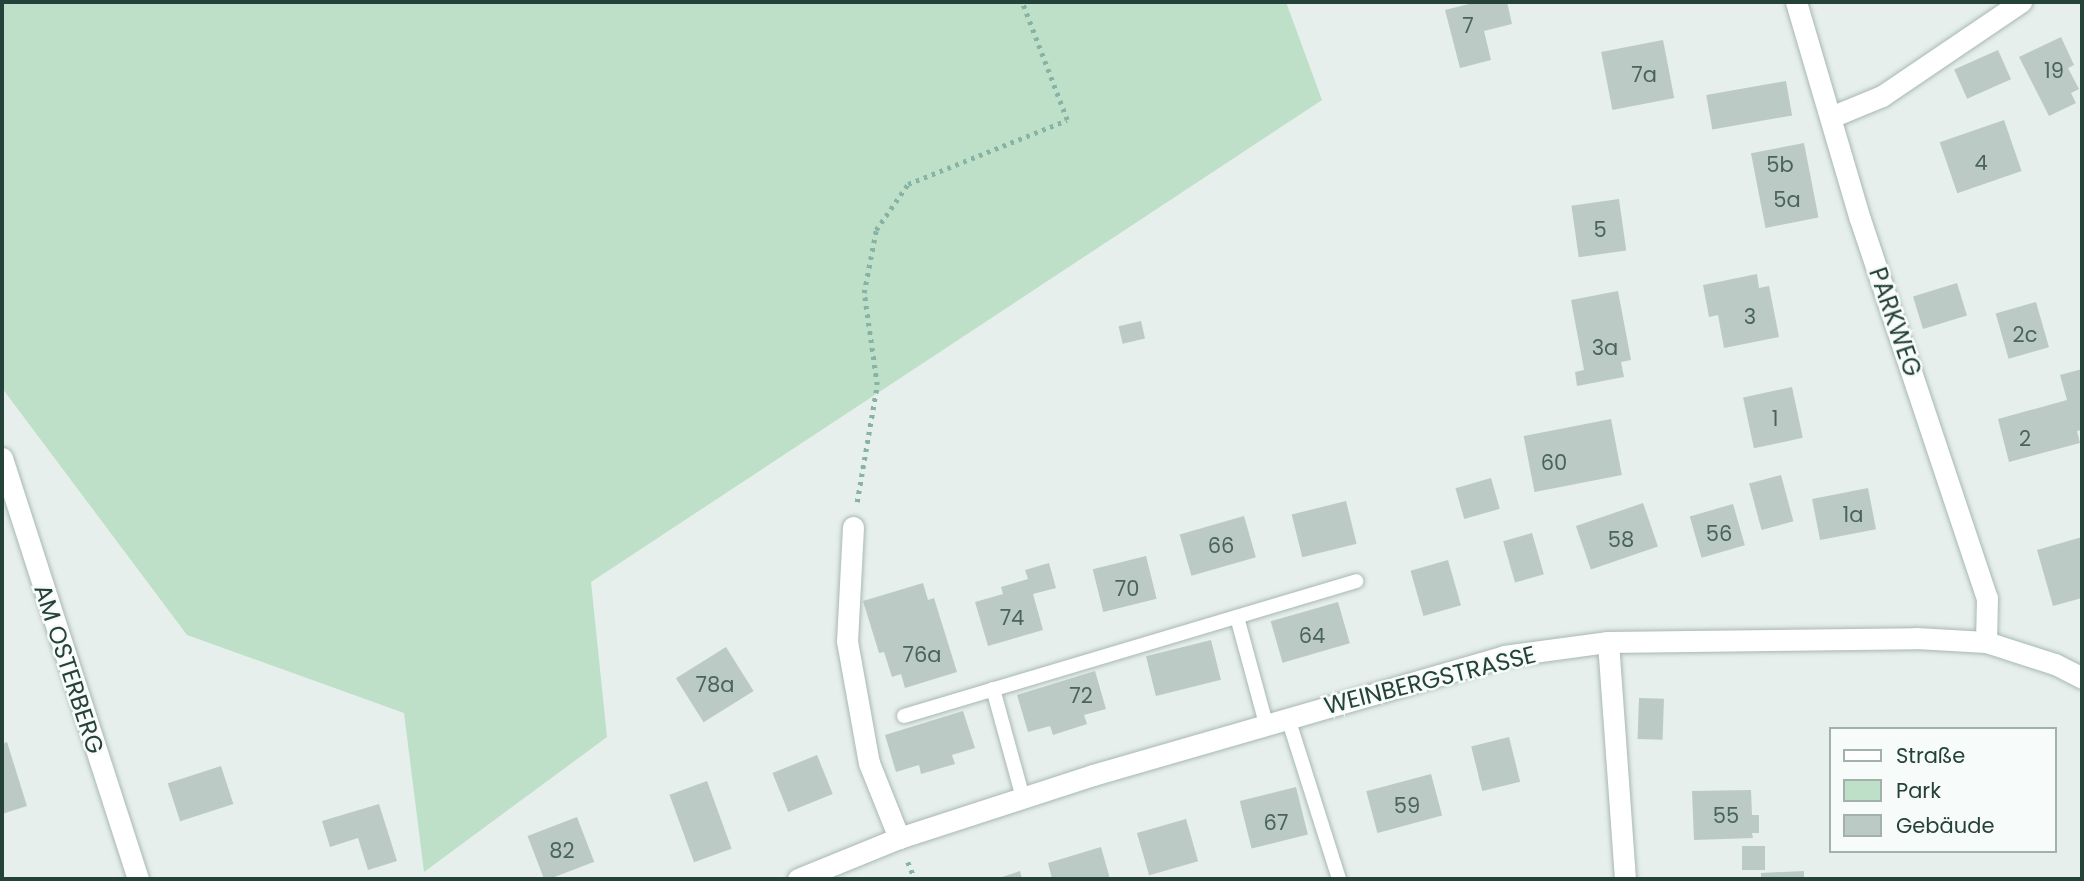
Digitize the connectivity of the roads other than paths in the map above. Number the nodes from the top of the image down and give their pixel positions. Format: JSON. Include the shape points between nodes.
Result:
{"nodes":[{"id":1,"x":1796,"y":2,"type":"edge"},
{"id":2,"x":2021,"y":2,"type":"edge"},
{"id":3,"x":1831,"y":117,"type":"junction"},
{"id":4,"x":2,"y":458,"type":"edge"},
{"id":5,"x":853,"y":527,"type":"road end"},
{"id":6,"x":1356,"y":582,"type":"dead end"},
{"id":7,"x":1237,"y":617,"type":"junction"},
{"id":8,"x":1608,"y":642,"type":"junction"},
{"id":9,"x":1986,"y":642,"type":"junction"},
{"id":10,"x":2082,"y":678,"type":"edge"},
{"id":11,"x":993,"y":689,"type":"junction"},
{"id":12,"x":904,"y":716,"type":"dead end"},
{"id":13,"x":1288,"y":718,"type":"junction"},
{"id":14,"x":1266,"y":724,"type":"junction"},
{"id":15,"x":1023,"y":798,"type":"junction"},
{"id":16,"x":899,"y":838,"type":"junction"},
{"id":17,"x":138,"y":879,"type":"edge"},
{"id":18,"x":798,"y":879,"type":"edge"},
{"id":19,"x":1339,"y":879,"type":"edge"},
{"id":20,"x":1625,"y":879,"type":"edge"}],
"edges":[{"from":1,"to":3,"type":"street","name":"PARKWEG"},
{"from":2,"to":3,"type":"street","via":[[1882,96]]},
{"from":3,"to":9,"type":"street","name":"PARKWEG","via":[[1860,219],[1987,598]]},
{"from":4,"to":17,"type":"street","name":"AM OSTERBERG"},
{"from":5,"to":16,"type":"street","via":[[847,641],[869,763]]},
{"from":6,"to":7,"type":"lane"},
{"from":7,"to":11,"type":"lane"},
{"from":7,"to":14,"type":"lane"},
{"from":8,"to":9,"type":"street","name":"WEINBERGSTRASSE","via":[[1876,637]]},
{"from":8,"to":13,"type":"street","name":"WEINBERGSTRASSE","via":[[1504,656]]},
{"from":8,"to":20,"type":"street"},
{"from":9,"to":10,"type":"street","name":"WEINBERGSTRASSE","via":[[2055,664]]},
{"from":11,"to":12,"type":"lane"},
{"from":11,"to":15,"type":"lane"},
{"from":13,"to":14,"type":"street","name":"WEINBERGSTRASSE"},
{"from":13,"to":19,"type":"lane"},
{"from":14,"to":15,"type":"street","name":"WEINBERGSTRASSE"},
{"from":15,"to":16,"type":"street","name":"WEINBERGSTRASSE"},
{"from":16,"to":18,"type":"street","name":"WEINBERGSTRASSE"}]}
